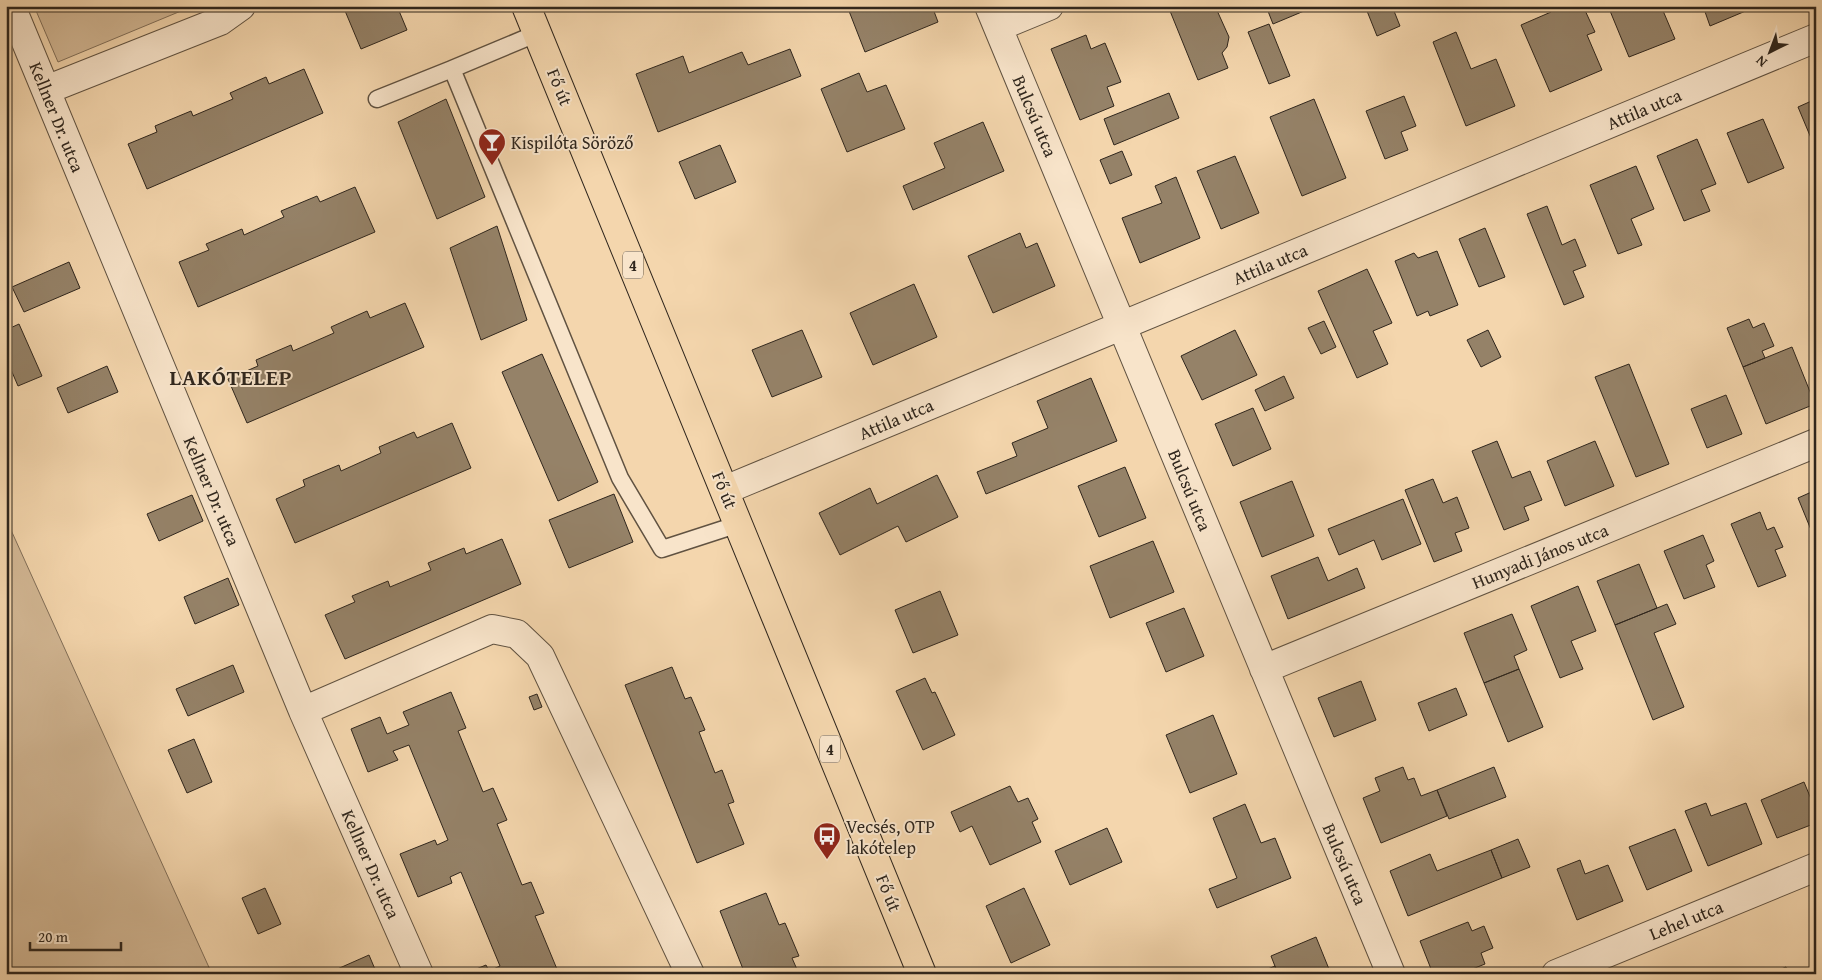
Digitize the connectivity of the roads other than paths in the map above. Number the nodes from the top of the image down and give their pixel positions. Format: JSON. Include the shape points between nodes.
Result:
{"nodes":[{"id":1,"x":11,"y":6,"type":"edge"},
{"id":2,"x":241,"y":6,"type":"edge"},
{"id":3,"x":526,"y":6,"type":"edge"},
{"id":4,"x":1049,"y":6,"type":"edge"},
{"id":5,"x":994,"y":17,"type":"edge"},
{"id":6,"x":538,"y":33,"type":"junction"},
{"id":7,"x":1816,"y":38,"type":"edge"},
{"id":8,"x":452,"y":69,"type":"junction"},
{"id":9,"x":46,"y":90,"type":"junction"},
{"id":10,"x":377,"y":99,"type":"dead end"},
{"id":11,"x":1122,"y":325,"type":"junction"},
{"id":12,"x":1816,"y":443,"type":"edge"},
{"id":13,"x":725,"y":490,"type":"junction"},
{"id":14,"x":739,"y":524,"type":"junction"},
{"id":15,"x":1264,"y":669,"type":"junction"},
{"id":16,"x":303,"y":711,"type":"junction"},
{"id":17,"x":1816,"y":867,"type":"edge"},
{"id":18,"x":419,"y":974,"type":"edge"},
{"id":19,"x":690,"y":974,"type":"edge"},
{"id":20,"x":922,"y":974,"type":"edge"},
{"id":21,"x":1391,"y":974,"type":"edge"},
{"id":22,"x":1556,"y":974,"type":"edge"}],
"edges":[{"from":1,"to":9,"type":"street","name":"Kellner Dr. utca"},
{"from":2,"to":9,"type":"street","via":[[220,21]]},
{"from":3,"to":6,"type":"main road","name":"Fő út","number":"4"},
{"from":4,"to":5,"type":"street"},
{"from":5,"to":11,"type":"street","name":"Bulcsú utca"},
{"from":6,"to":8,"type":"lane"},
{"from":6,"to":13,"type":"main road","name":"Fő út","number":"4"},
{"from":7,"to":11,"type":"street","name":"Attila utca"},
{"from":8,"to":10,"type":"lane"},
{"from":8,"to":14,"type":"lane","via":[[620,478],[662,549]]},
{"from":9,"to":16,"type":"street","name":"Kellner Dr. utca"},
{"from":11,"to":13,"type":"street","name":"Attila utca"},
{"from":11,"to":15,"type":"street","name":"Bulcsú utca"},
{"from":12,"to":15,"type":"street","name":"Hunyadi János utca"},
{"from":13,"to":14,"type":"main road","name":"Fő út","number":"4"},
{"from":14,"to":20,"type":"main road","name":"Fő út","number":"4"},
{"from":15,"to":21,"type":"street","name":"Bulcsú utca"},
{"from":16,"to":18,"type":"street","name":"Kellner Dr. utca"},
{"from":16,"to":19,"type":"street","via":[[492,629],[516,634],[540,656]]},
{"from":17,"to":22,"type":"street","name":"Lehel utca"}]}
